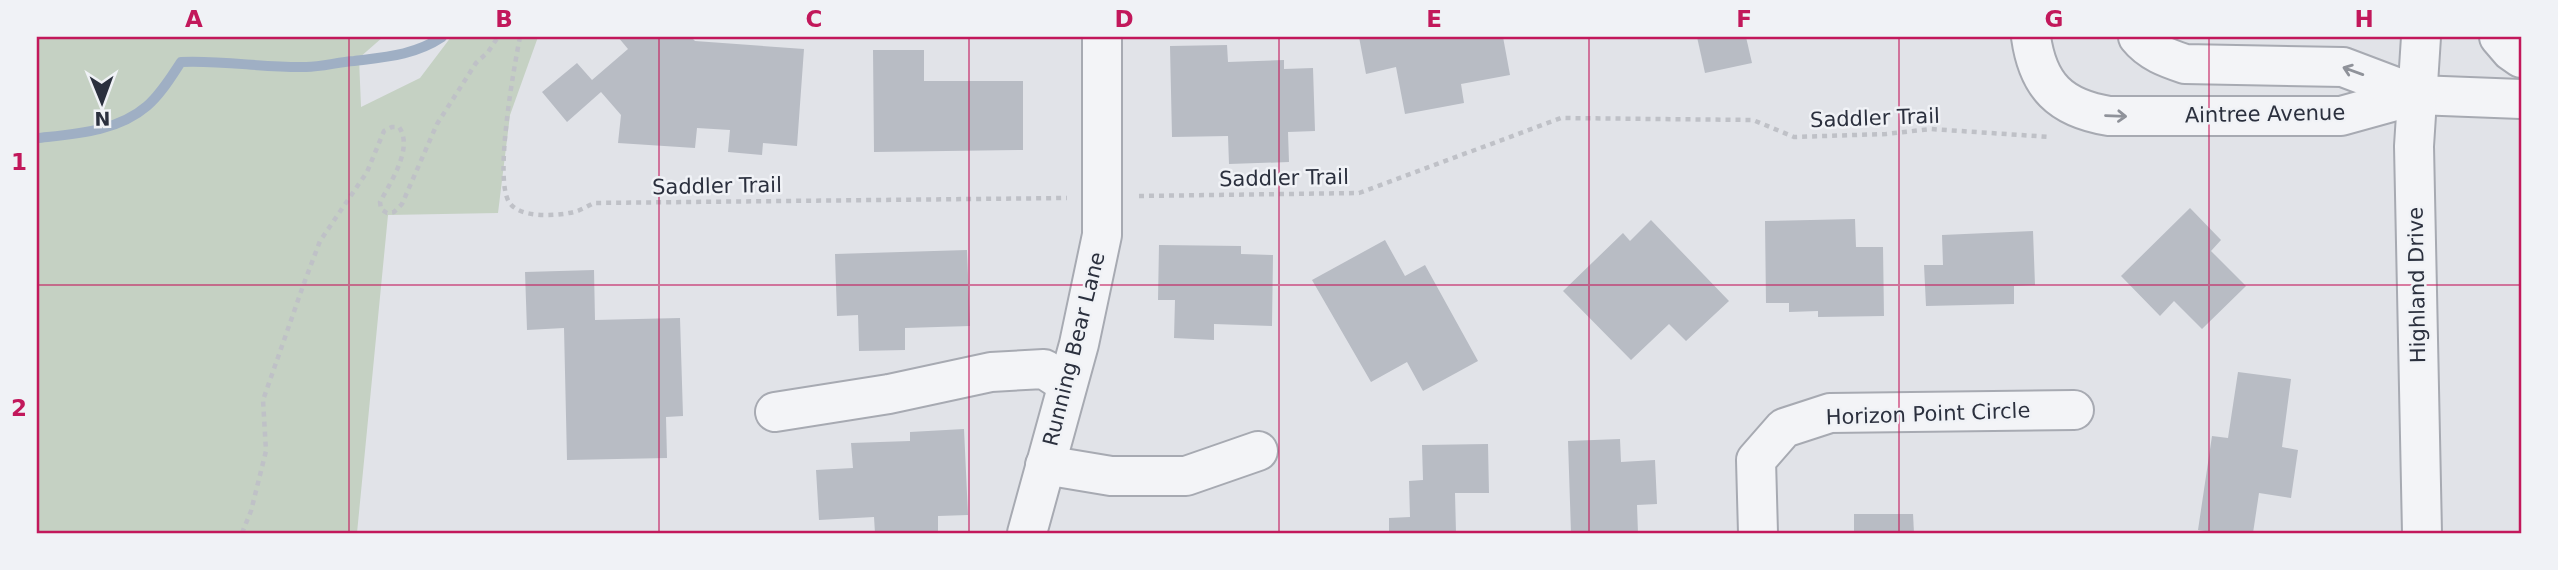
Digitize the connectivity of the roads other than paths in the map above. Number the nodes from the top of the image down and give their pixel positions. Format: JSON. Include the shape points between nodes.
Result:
{"nodes":[{"id":1,"x":1102,"y":37,"type":"edge"},
{"id":2,"x":2031,"y":37,"type":"edge"},
{"id":3,"x":2138,"y":37,"type":"edge"},
{"id":4,"x":2421,"y":37,"type":"edge"},
{"id":5,"x":2499,"y":37,"type":"edge"},
{"id":6,"x":2521,"y":58,"type":"edge"},
{"id":7,"x":2417,"y":95,"type":"junction"},
{"id":8,"x":2521,"y":99,"type":"edge"},
{"id":9,"x":1068,"y":384,"type":"junction"},
{"id":10,"x":2074,"y":410,"type":"dead end"},
{"id":11,"x":775,"y":412,"type":"dead end"},
{"id":12,"x":1258,"y":451,"type":"dead end"},
{"id":13,"x":1045,"y":465,"type":"junction"},
{"id":14,"x":1027,"y":533,"type":"edge"},
{"id":15,"x":1758,"y":533,"type":"edge"},
{"id":16,"x":2422,"y":533,"type":"edge"}],
"edges":[{"from":1,"to":9,"type":"street","name":"Running Bear Lane","via":[[1102,235]]},
{"from":2,"to":7,"type":"street","name":"Aintree Avenue","one_way":true,"via":[[2034,59],[2054,93],[2069,105],[2099,114],[2341,116]]},
{"from":7,"to":3,"type":"street","name":"Aintree Avenue","one_way":true,"via":[[2343,67],[2185,64],[2164,57]]},
{"from":4,"to":7,"type":"street","name":"Highland Drive"},
{"from":5,"to":6,"type":"street"},
{"from":7,"to":8,"type":"street"},
{"from":7,"to":16,"type":"street","name":"Highland Drive","via":[[2414,146]]},
{"from":9,"to":11,"type":"street","via":[[1044,369],[990,372]]},
{"from":9,"to":13,"type":"street","name":"Running Bear Lane"},
{"from":10,"to":15,"type":"street","name":"Horizon Point Circle","via":[[1830,413],[1784,428],[1756,460]]},
{"from":12,"to":13,"type":"street","via":[[1186,476],[1111,476]]},
{"from":13,"to":14,"type":"street","name":"Running Bear Lane"}]}
